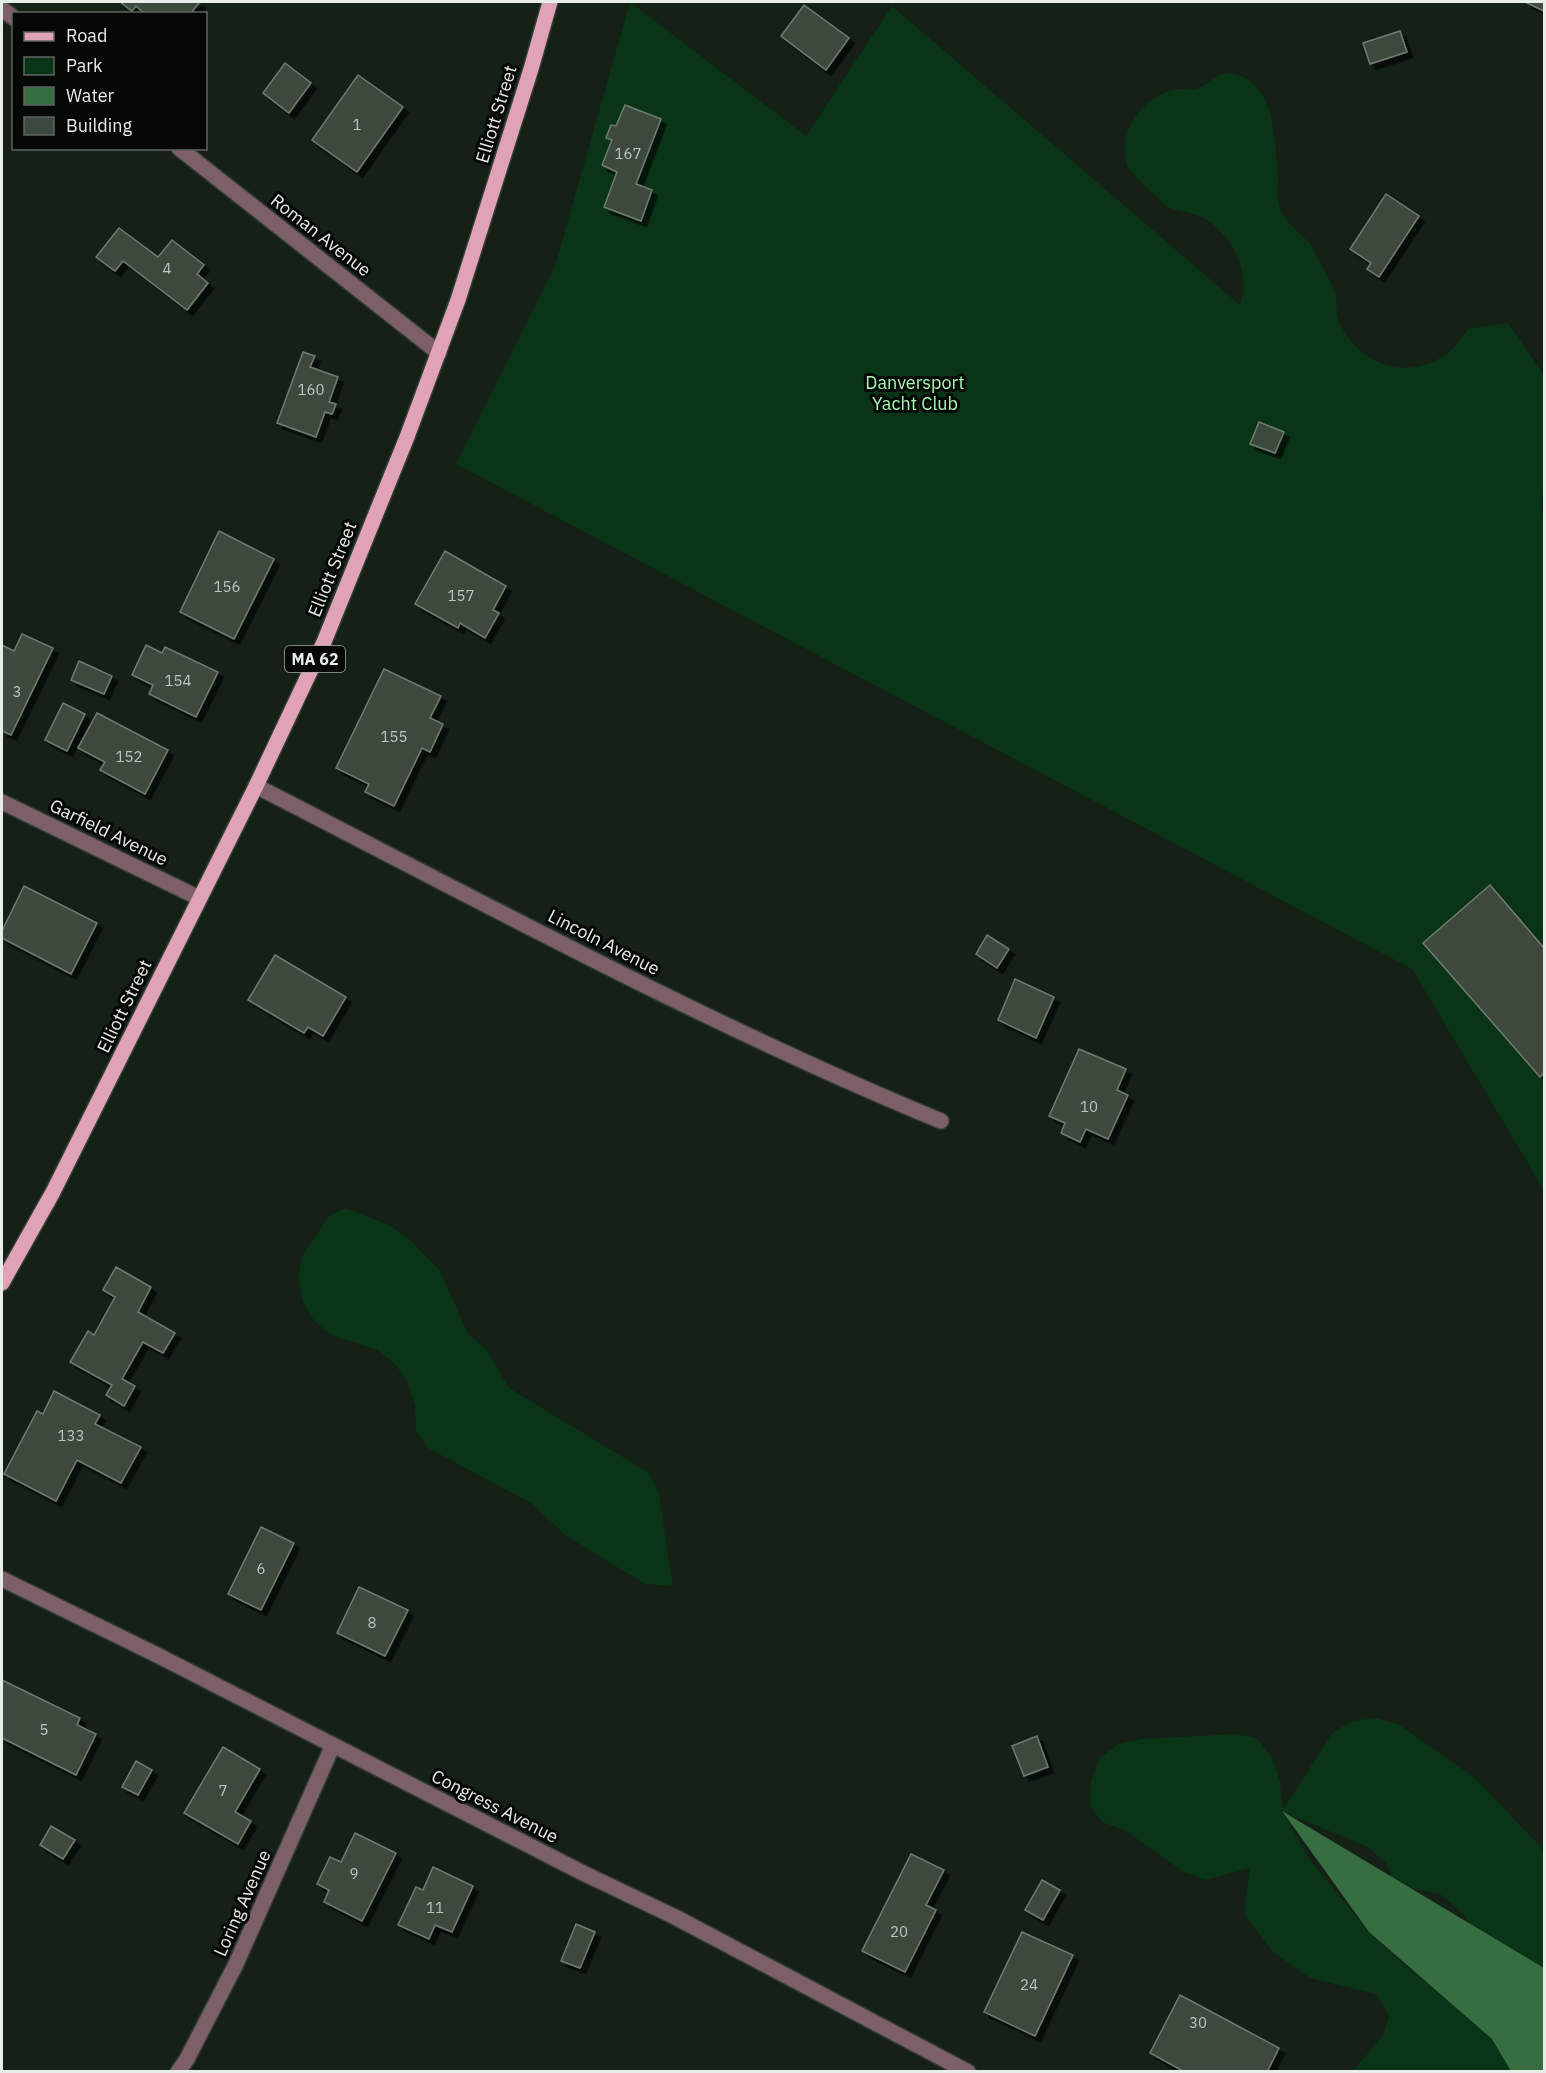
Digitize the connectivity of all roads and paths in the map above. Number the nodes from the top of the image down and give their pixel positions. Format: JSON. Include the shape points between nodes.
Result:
{"nodes":[{"id":1,"x":549,"y":2,"type":"edge"},
{"id":2,"x":182,"y":150,"type":"edge"},
{"id":3,"x":439,"y":353,"type":"junction"},
{"id":4,"x":256,"y":786,"type":"junction"},
{"id":5,"x":2,"y":802,"type":"edge"},
{"id":6,"x":199,"y":898,"type":"junction"},
{"id":7,"x":941,"y":1121,"type":"dead end"},
{"id":8,"x":2,"y":1283,"type":"edge"},
{"id":9,"x":2,"y":1579,"type":"edge"},
{"id":10,"x":333,"y":1745,"type":"junction"},
{"id":11,"x":178,"y":2072,"type":"edge"},
{"id":12,"x":968,"y":2072,"type":"edge"}],
"edges":[{"from":1,"to":3,"type":"main road","name":"Elliott Street","number":"MA 62"},
{"from":2,"to":3,"type":"street","name":"Roman Avenue"},
{"from":3,"to":4,"type":"main road","name":"Elliott Street","number":"MA 62","via":[[324,642]]},
{"from":4,"to":6,"type":"main road","name":"Elliott Street","number":"MA 62"},
{"from":4,"to":7,"type":"street","name":"Lincoln Avenue","via":[[643,985]]},
{"from":5,"to":6,"type":"street","name":"Garfield Avenue"},
{"from":6,"to":8,"type":"main road","name":"Elliott Street","number":"MA 62","via":[[53,1192]]},
{"from":9,"to":10,"type":"street","name":"Congress Avenue"},
{"from":10,"to":11,"type":"street","name":"Loring Avenue","via":[[236,1964]]},
{"from":10,"to":12,"type":"street","name":"Congress Avenue","via":[[675,1917]]}]}
